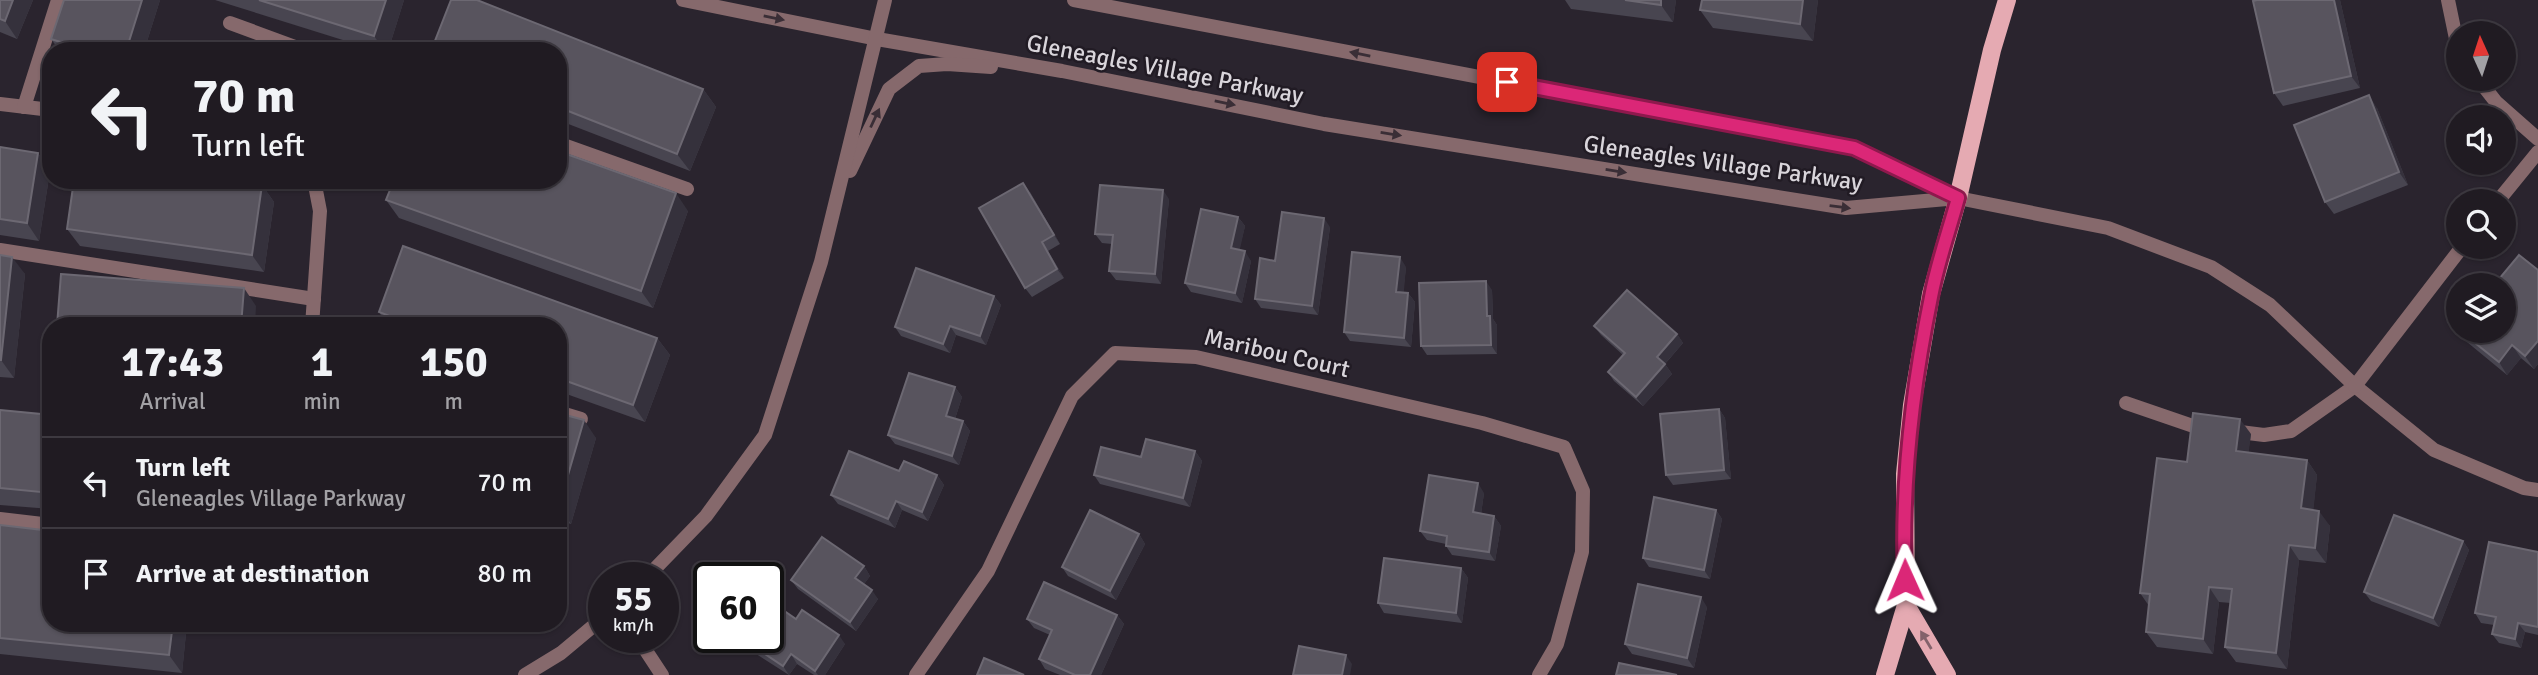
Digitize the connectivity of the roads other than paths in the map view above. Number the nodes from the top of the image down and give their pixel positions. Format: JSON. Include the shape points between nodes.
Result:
{"nodes":[{"id":1,"x":58,"y":0,"type":"edge"},
{"id":2,"x":683,"y":0,"type":"edge"},
{"id":3,"x":885,"y":0,"type":"edge"},
{"id":4,"x":1074,"y":0,"type":"edge"},
{"id":5,"x":2007,"y":0,"type":"edge"},
{"id":6,"x":2448,"y":0,"type":"edge"},
{"id":7,"x":2452,"y":21,"type":"edge"},
{"id":8,"x":230,"y":23,"type":"dead end"},
{"id":9,"x":877,"y":39,"type":"junction"},
{"id":10,"x":45,"y":42,"type":"edge"},
{"id":11,"x":282,"y":42,"type":"edge"},
{"id":12,"x":42,"y":50,"type":"edge"},
{"id":13,"x":1062,"y":71,"type":"junction"},
{"id":14,"x":2488,"y":91,"type":"edge"},
{"id":15,"x":0,"y":104,"type":"edge"},
{"id":16,"x":24,"y":107,"type":"junction"},
{"id":17,"x":42,"y":109,"type":"edge"},
{"id":18,"x":2538,"y":139,"type":"edge"},
{"id":19,"x":567,"y":146,"type":"edge"},
{"id":20,"x":2538,"y":152,"type":"edge"},
{"id":21,"x":316,"y":189,"type":"edge"},
{"id":22,"x":2508,"y":189,"type":"edge"},
{"id":23,"x":687,"y":190,"type":"dead end"},
{"id":24,"x":1958,"y":198,"type":"junction"},
{"id":25,"x":836,"y":202,"type":"junction"},
{"id":26,"x":0,"y":250,"type":"edge"},
{"id":27,"x":2453,"y":259,"type":"edge"},
{"id":28,"x":314,"y":299,"type":"junction"},
{"id":29,"x":313,"y":317,"type":"edge"},
{"id":30,"x":2355,"y":386,"type":"junction"},
{"id":31,"x":2126,"y":402,"type":"dead end"},
{"id":32,"x":567,"y":415,"type":"edge"},
{"id":33,"x":581,"y":419,"type":"edge"},
{"id":34,"x":2538,"y":490,"type":"edge"},
{"id":35,"x":0,"y":519,"type":"edge"},
{"id":36,"x":42,"y":524,"type":"edge"},
{"id":37,"x":661,"y":562,"type":"edge"},
{"id":38,"x":1906,"y":605,"type":"junction"},
{"id":39,"x":588,"y":630,"type":"edge"},
{"id":40,"x":647,"y":653,"type":"edge"},
{"id":41,"x":525,"y":675,"type":"edge"},
{"id":42,"x":662,"y":675,"type":"edge"},
{"id":43,"x":916,"y":675,"type":"edge"},
{"id":44,"x":1539,"y":675,"type":"edge"},
{"id":45,"x":1885,"y":675,"type":"edge"},
{"id":46,"x":1947,"y":675,"type":"edge"}],
"edges":[{"from":1,"to":10,"type":"street"},
{"from":2,"to":9,"type":"street","name":"Gleneagles Village Parkway","one_way":true},
{"from":3,"to":9,"type":"street"},
{"from":24,"to":4,"type":"street","name":"Gleneagles Village Parkway","one_way":true,"via":[[1854,148]]},
{"from":5,"to":24,"type":"main road"},
{"from":6,"to":7,"type":"street"},
{"from":8,"to":11,"type":"street"},
{"from":9,"to":13,"type":"street","name":"Gleneagles Village Parkway"},
{"from":9,"to":25,"type":"street"},
{"from":12,"to":16,"type":"street"},
{"from":13,"to":24,"type":"street","name":"Gleneagles Village Parkway","one_way":true,"via":[[1324,124],[1850,209]]},
{"from":25,"to":13,"type":"street","one_way":true,"via":[[889,89],[919,66]]},
{"from":14,"to":18,"type":"street"},
{"from":15,"to":16,"type":"street"},
{"from":16,"to":17,"type":"street"},
{"from":19,"to":23,"type":"street"},
{"from":20,"to":22,"type":"street"},
{"from":21,"to":28,"type":"street","via":[[320,211]]},
{"from":24,"to":30,"type":"street","via":[[2108,228],[2211,267],[2270,305]]},
{"from":24,"to":38,"type":"main road","via":[[1931,294],[1912,405],[1905,474]]},
{"from":25,"to":37,"type":"street","via":[[765,435],[706,516]]},
{"from":26,"to":28,"type":"street"},
{"from":27,"to":30,"type":"street"},
{"from":28,"to":29,"type":"street"},
{"from":30,"to":31,"type":"street","via":[[2291,431],[2264,435],[2196,426]]},
{"from":30,"to":34,"type":"street","via":[[2434,450]]},
{"from":32,"to":33,"type":"street"},
{"from":35,"to":36,"type":"street"},
{"from":38,"to":45,"type":"main road"},
{"from":46,"to":38,"type":"main road","one_way":true},
{"from":39,"to":41,"type":"street"},
{"from":40,"to":42,"type":"street"},
{"from":43,"to":44,"type":"street","name":"Maribou Court","via":[[988,571],[1072,396],[1115,353],[1196,357],[1564,447],[1583,491],[1582,552],[1557,643]]}]}
